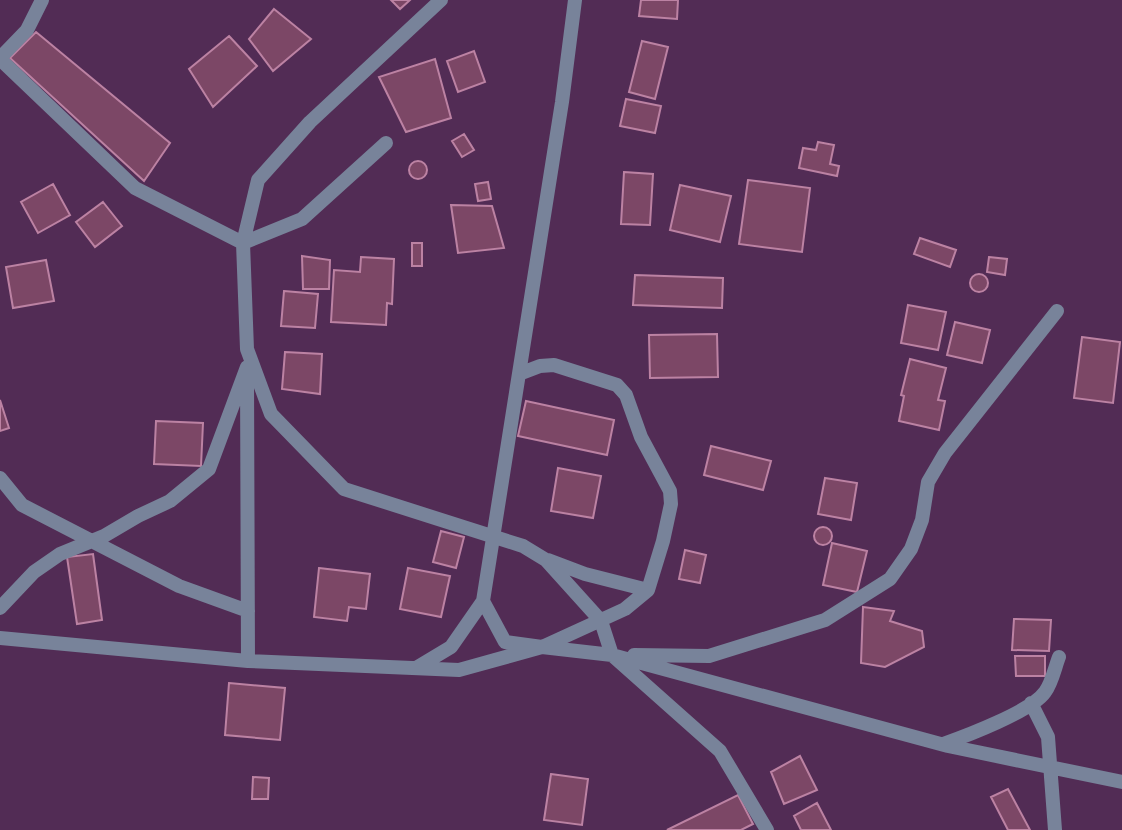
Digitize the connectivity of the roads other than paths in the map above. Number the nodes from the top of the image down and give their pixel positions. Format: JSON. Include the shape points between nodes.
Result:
{"nodes":[{"id":1,"x":41,"y":0,"type":"edge"},
{"id":2,"x":441,"y":0,"type":"edge"},
{"id":3,"x":575,"y":0,"type":"edge"},
{"id":4,"x":0,"y":59,"type":"edge"},
{"id":5,"x":386,"y":143,"type":"dead end"},
{"id":6,"x":243,"y":243,"type":"junction"},
{"id":7,"x":1057,"y":312,"type":"dead end"},
{"id":8,"x":247,"y":349,"type":"junction"},
{"id":9,"x":247,"y":367,"type":"junction"},
{"id":10,"x":519,"y":374,"type":"junction"},
{"id":11,"x":0,"y":478,"type":"edge"},
{"id":12,"x":493,"y":536,"type":"junction"},
{"id":13,"x":91,"y":542,"type":"junction"},
{"id":14,"x":547,"y":560,"type":"junction"},
{"id":15,"x":648,"y":590,"type":"junction"},
{"id":16,"x":483,"y":601,"type":"junction"},
{"id":17,"x":0,"y":608,"type":"edge"},
{"id":18,"x":248,"y":611,"type":"junction"},
{"id":19,"x":601,"y":621,"type":"junction"},
{"id":20,"x":0,"y":638,"type":"edge"},
{"id":21,"x":542,"y":647,"type":"junction"},
{"id":22,"x":612,"y":654,"type":"junction"},
{"id":23,"x":1059,"y":657,"type":"dead end"},
{"id":24,"x":248,"y":661,"type":"junction"},
{"id":25,"x":416,"y":668,"type":"junction"},
{"id":26,"x":1031,"y":703,"type":"junction"},
{"id":27,"x":942,"y":744,"type":"junction"},
{"id":28,"x":1051,"y":767,"type":"junction"},
{"id":29,"x":1122,"y":782,"type":"edge"},
{"id":30,"x":767,"y":830,"type":"edge"},
{"id":31,"x":1055,"y":830,"type":"edge"}],
"edges":[{"from":1,"to":4,"type":"street","via":[[27,30]]},
{"from":2,"to":6,"type":"street","via":[[310,122],[258,180]]},
{"from":3,"to":10,"type":"street"},
{"from":4,"to":6,"type":"street","via":[[135,188]]},
{"from":5,"to":6,"type":"street","via":[[302,219]]},
{"from":6,"to":8,"type":"street"},
{"from":7,"to":22,"type":"street","via":[[945,453],[928,482],[922,520],[911,549],[890,579],[825,620],[709,656]]},
{"from":8,"to":9,"type":"street"},
{"from":8,"to":12,"type":"street","via":[[271,414],[344,489]]},
{"from":9,"to":13,"type":"street","via":[[209,469],[170,500]]},
{"from":9,"to":18,"type":"street"},
{"from":10,"to":12,"type":"street"},
{"from":10,"to":15,"type":"street","via":[[554,365],[617,385],[626,394],[641,437],[670,491],[663,541]]},
{"from":11,"to":13,"type":"street","via":[[22,505]]},
{"from":12,"to":14,"type":"street"},
{"from":12,"to":16,"type":"street"},
{"from":13,"to":17,"type":"street","via":[[60,554],[34,572]]},
{"from":13,"to":18,"type":"street","via":[[179,586]]},
{"from":14,"to":15,"type":"street"},
{"from":14,"to":19,"type":"street"},
{"from":15,"to":19,"type":"street"},
{"from":16,"to":21,"type":"street","via":[[505,642]]},
{"from":16,"to":25,"type":"street","via":[[451,647]]},
{"from":18,"to":24,"type":"street"},
{"from":19,"to":21,"type":"street"},
{"from":19,"to":22,"type":"street"},
{"from":20,"to":24,"type":"street"},
{"from":21,"to":22,"type":"street"},
{"from":21,"to":25,"type":"street","via":[[459,670]]},
{"from":22,"to":27,"type":"street"},
{"from":22,"to":30,"type":"street","via":[[720,751]]},
{"from":23,"to":26,"type":"street","via":[[1045,693]]},
{"from":24,"to":25,"type":"street"},
{"from":26,"to":27,"type":"street"},
{"from":26,"to":28,"type":"street","via":[[1048,737]]},
{"from":27,"to":28,"type":"street"},
{"from":28,"to":29,"type":"street"},
{"from":28,"to":31,"type":"street"}]}
